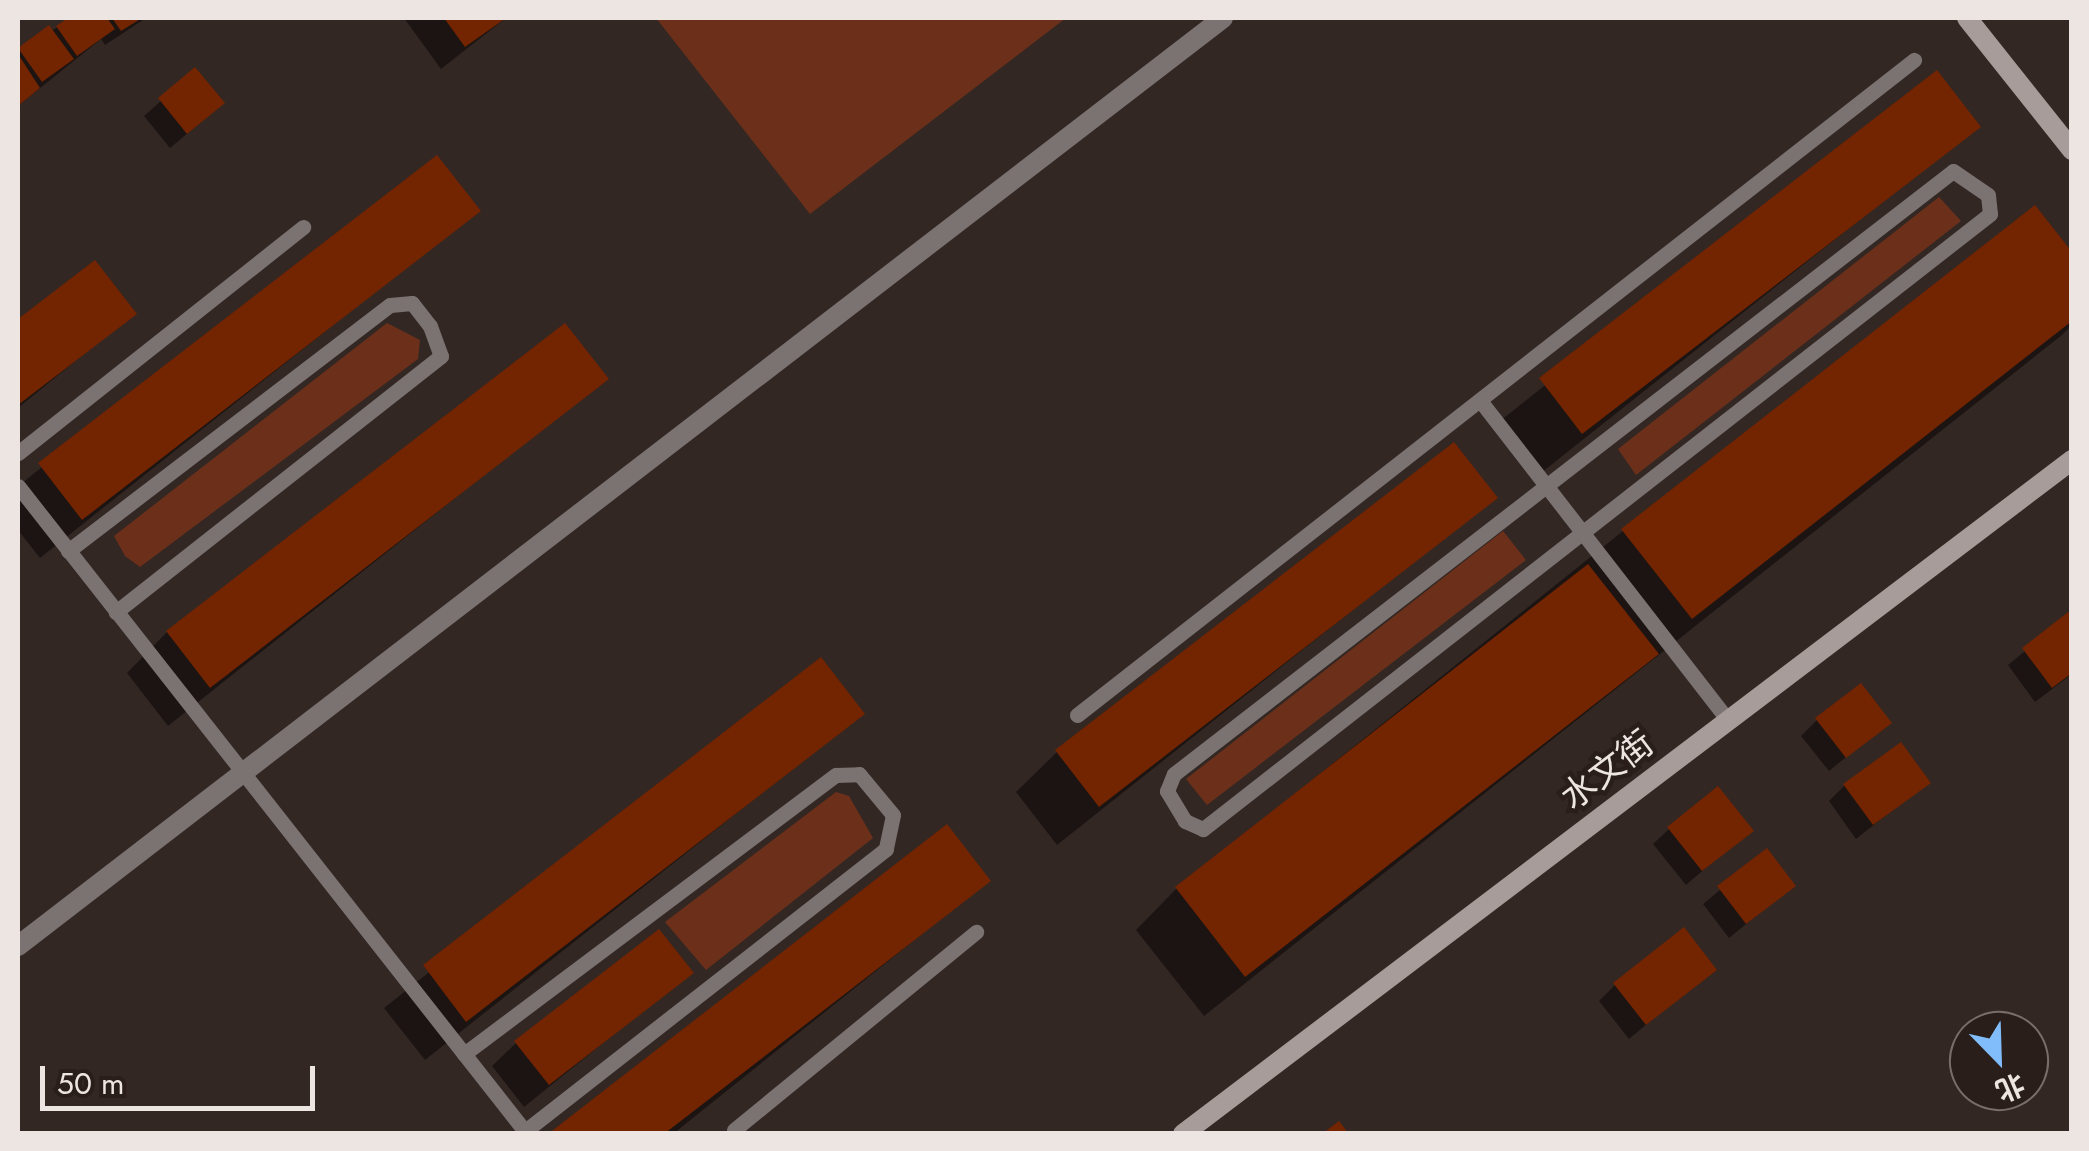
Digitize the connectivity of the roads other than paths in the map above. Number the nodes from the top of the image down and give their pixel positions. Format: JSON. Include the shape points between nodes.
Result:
{"nodes":[{"id":1,"x":1223,"y":18,"type":"edge"},
{"id":2,"x":1967,"y":18,"type":"edge"},
{"id":3,"x":1914,"y":60,"type":"dead end"},
{"id":4,"x":2072,"y":150,"type":"edge"},
{"id":5,"x":303,"y":228,"type":"dead end"},
{"id":6,"x":1482,"y":403,"type":"junction"},
{"id":7,"x":18,"y":453,"type":"edge"},
{"id":8,"x":2072,"y":460,"type":"edge"},
{"id":9,"x":18,"y":486,"type":"edge"},
{"id":10,"x":1545,"y":487,"type":"junction"},
{"id":11,"x":1579,"y":532,"type":"junction"},
{"id":12,"x":68,"y":551,"type":"junction"},
{"id":13,"x":116,"y":612,"type":"junction"},
{"id":14,"x":1077,"y":715,"type":"dead end"},
{"id":15,"x":1727,"y":719,"type":"junction"},
{"id":16,"x":242,"y":772,"type":"junction"},
{"id":17,"x":976,"y":932,"type":"dead end"},
{"id":18,"x":18,"y":946,"type":"edge"},
{"id":19,"x":464,"y":1054,"type":"junction"},
{"id":20,"x":526,"y":1132,"type":"edge"},
{"id":21,"x":733,"y":1132,"type":"edge"},
{"id":22,"x":1183,"y":1134,"type":"edge"}],
"edges":[{"from":1,"to":16,"type":"street"},
{"from":2,"to":4,"type":"street"},
{"from":3,"to":6,"type":"lane"},
{"from":5,"to":7,"type":"lane"},
{"from":6,"to":10,"type":"lane"},
{"from":6,"to":14,"type":"lane"},
{"from":8,"to":15,"type":"street","name":"水文街"},
{"from":9,"to":12,"type":"lane"},
{"from":10,"to":11,"type":"lane"},
{"from":10,"to":11,"type":"lane","via":[[1174,774],[1167,791],[1185,821],[1203,829]]},
{"from":10,"to":11,"type":"lane","via":[[1953,171],[1988,196],[1990,214]]},
{"from":11,"to":15,"type":"lane"},
{"from":12,"to":13,"type":"lane"},
{"from":12,"to":13,"type":"lane","via":[[390,304],[412,303],[421,314],[441,356]]},
{"from":13,"to":16,"type":"lane"},
{"from":15,"to":22,"type":"street","name":"水文街"},
{"from":16,"to":18,"type":"street"},
{"from":16,"to":19,"type":"lane"},
{"from":17,"to":21,"type":"lane"},
{"from":19,"to":20,"type":"lane"},
{"from":19,"to":20,"type":"lane","via":[[836,774],[859,774],[893,815],[886,849]]}]}
